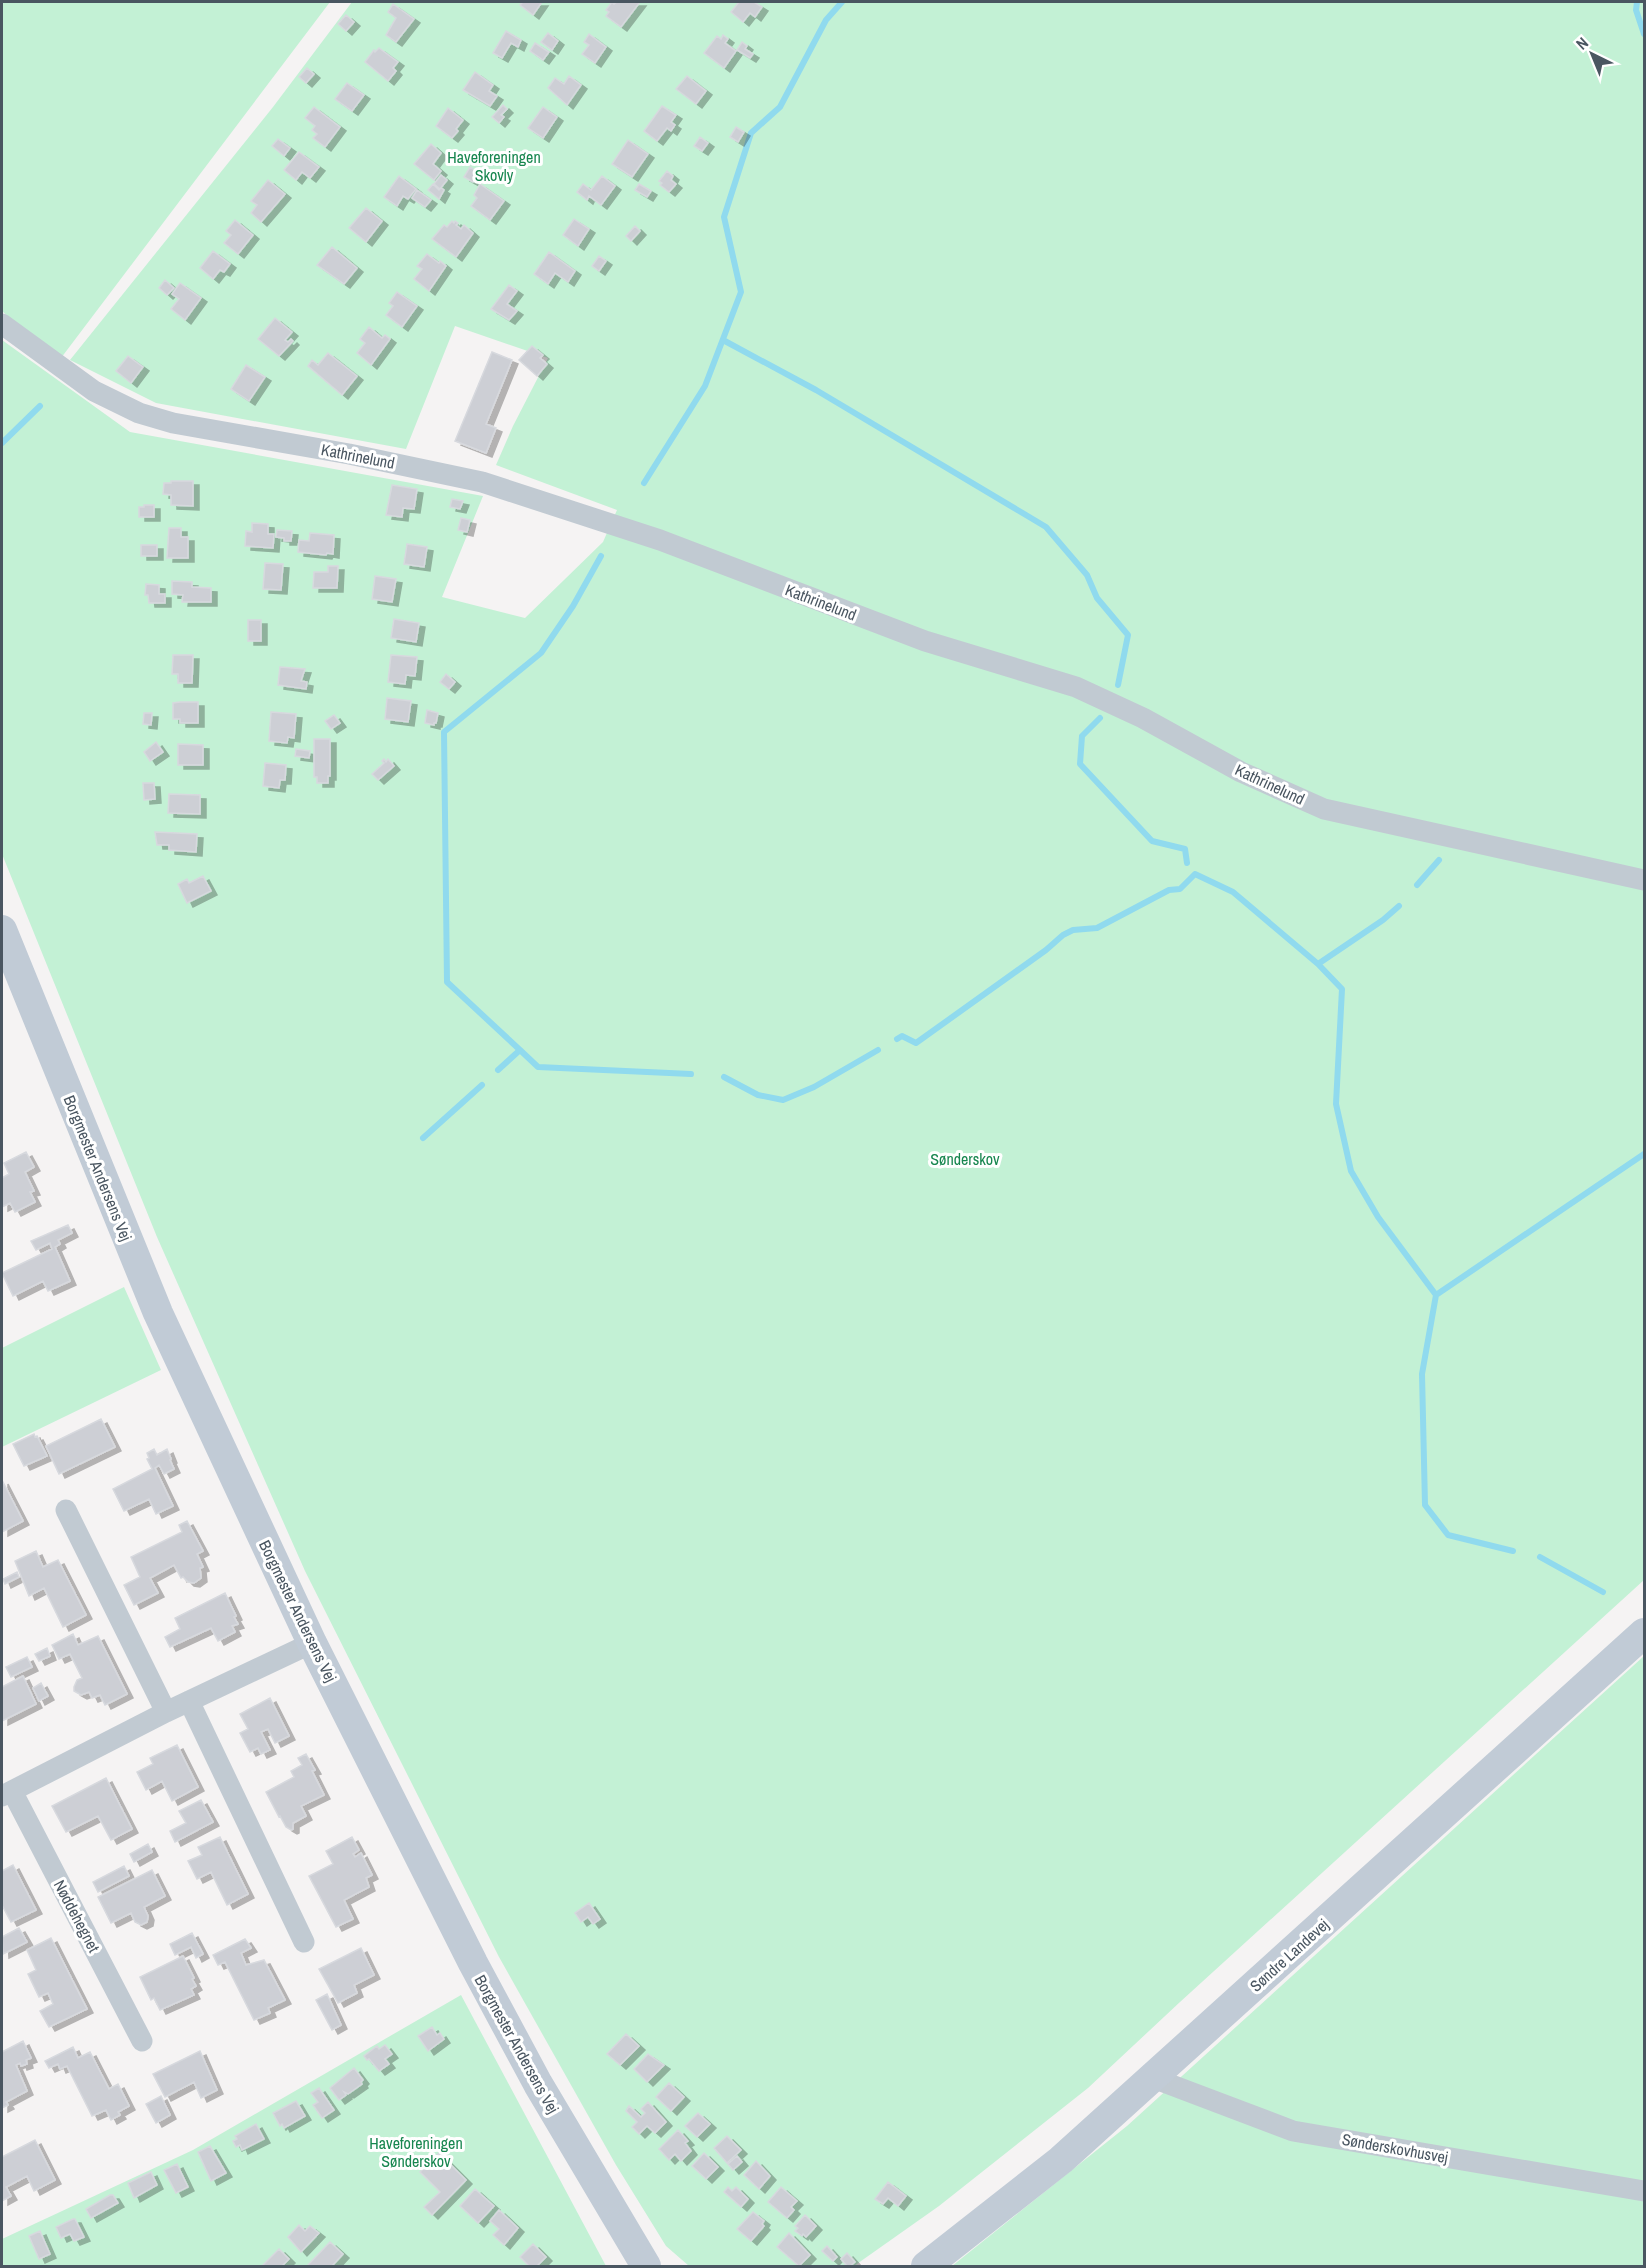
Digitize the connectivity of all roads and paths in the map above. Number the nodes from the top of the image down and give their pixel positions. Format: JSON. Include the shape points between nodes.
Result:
{"nodes":[{"id":1,"x":2,"y":324,"type":"edge"},
{"id":2,"x":1644,"y":880,"type":"edge"},
{"id":3,"x":2,"y":932,"type":"edge"},
{"id":4,"x":66,"y":1510,"type":"dead end"},
{"id":5,"x":1644,"y":1634,"type":"edge"},
{"id":6,"x":312,"y":1643,"type":"junction"},
{"id":7,"x":189,"y":1701,"type":"junction"},
{"id":8,"x":166,"y":1712,"type":"junction"},
{"id":9,"x":7,"y":1793,"type":"edge"},
{"id":10,"x":304,"y":1942,"type":"dead end"},
{"id":11,"x":142,"y":2041,"type":"dead end"},
{"id":12,"x":1153,"y":2078,"type":"junction"},
{"id":13,"x":1644,"y":2191,"type":"edge"},
{"id":14,"x":646,"y":2266,"type":"edge"},
{"id":15,"x":926,"y":2266,"type":"edge"}],
"edges":[{"from":1,"to":2,"type":"street","name":"Kathrinelund","via":[[94,391],[139,413],[173,423],[482,482],[660,540],[925,641],[1076,687],[1143,718],[1241,772],[1324,809]]},
{"from":3,"to":6,"type":"street","name":"Borgmester Andersens Vej","via":[[158,1313]]},
{"from":4,"to":8,"type":"street"},
{"from":5,"to":12,"type":"street","name":"Søndre Landevej"},
{"from":6,"to":7,"type":"street","name":"Nøddehegnet"},
{"from":6,"to":14,"type":"street","name":"Borgmester Andersens Vej","via":[[473,1963],[538,2084]]},
{"from":7,"to":8,"type":"street","name":"Nøddehegnet"},
{"from":7,"to":10,"type":"street"},
{"from":8,"to":9,"type":"street","name":"Nøddehegnet"},
{"from":9,"to":11,"type":"street","name":"Nøddehegnet"},
{"from":12,"to":13,"type":"street","name":"Sønderskovhusvej","via":[[1293,2131]]},
{"from":12,"to":15,"type":"street","name":"Søndre Landevej","via":[[1061,2160]]}]}
